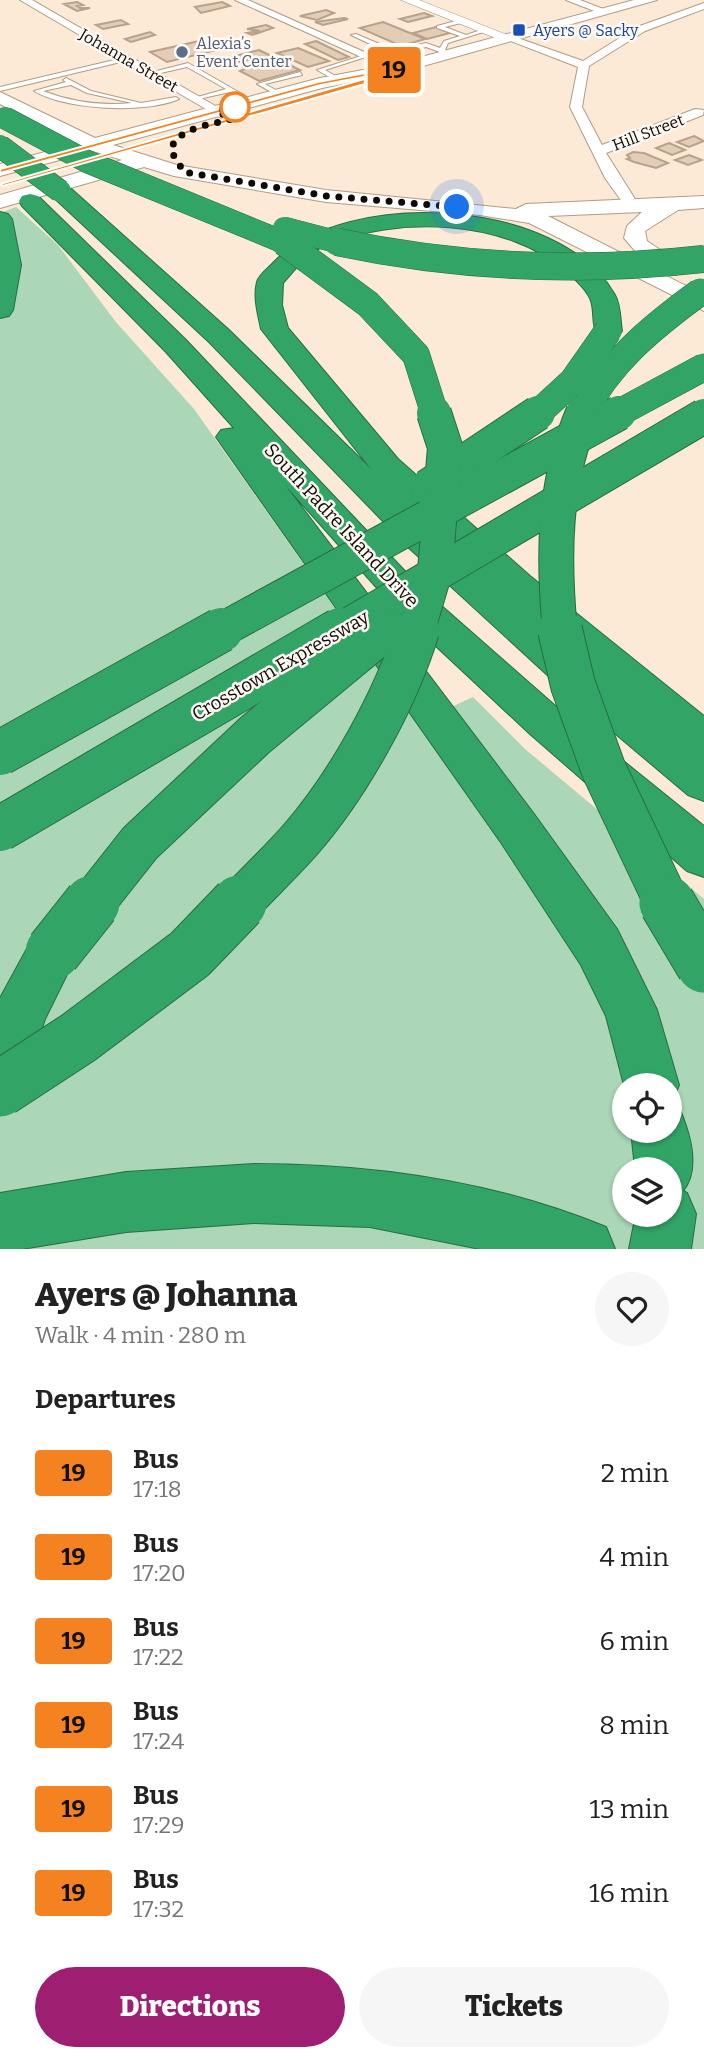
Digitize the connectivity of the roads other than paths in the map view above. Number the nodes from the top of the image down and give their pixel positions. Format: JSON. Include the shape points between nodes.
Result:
{"nodes":[{"id":1,"x":26,"y":0,"type":"edge"},
{"id":2,"x":240,"y":0,"type":"edge"},
{"id":3,"x":407,"y":0,"type":"edge"},
{"id":4,"x":571,"y":0,"type":"edge"},
{"id":5,"x":650,"y":0,"type":"edge"},
{"id":6,"x":704,"y":6,"type":"edge"},
{"id":7,"x":606,"y":12,"type":"junction"},
{"id":8,"x":459,"y":27,"type":"junction"},
{"id":9,"x":354,"y":35,"type":"dead end"},
{"id":10,"x":488,"y":35,"type":"junction"},
{"id":11,"x":374,"y":43,"type":"junction"},
{"id":12,"x":351,"y":49,"type":"junction"},
{"id":13,"x":446,"y":52,"type":"junction"},
{"id":14,"x":366,"y":56,"type":"junction"},
{"id":15,"x":127,"y":59,"type":"junction"},
{"id":16,"x":584,"y":65,"type":"junction"},
{"id":17,"x":396,"y":69,"type":"junction"},
{"id":18,"x":152,"y":74,"type":"junction"},
{"id":19,"x":300,"y":74,"type":"dead end"},
{"id":20,"x":58,"y":75,"type":"junction"},
{"id":21,"x":337,"y":79,"type":"junction"},
{"id":22,"x":71,"y":83,"type":"junction"},
{"id":23,"x":0,"y":89,"type":"edge"},
{"id":24,"x":231,"y":90,"type":"junction"},
{"id":25,"x":279,"y":94,"type":"junction"},
{"id":26,"x":0,"y":97,"type":"edge"},
{"id":27,"x":176,"y":99,"type":"dead end"},
{"id":28,"x":196,"y":99,"type":"junction"},
{"id":29,"x":306,"y":99,"type":"junction"},
{"id":30,"x":252,"y":102,"type":"junction"},
{"id":31,"x":146,"y":106,"type":"junction"},
{"id":32,"x":154,"y":110,"type":"dead end"},
{"id":33,"x":699,"y":112,"type":"dead end"},
{"id":34,"x":225,"y":115,"type":"junction"},
{"id":35,"x":2,"y":117,"type":"edge"},
{"id":36,"x":57,"y":129,"type":"junction"},
{"id":37,"x":147,"y":130,"type":"junction"},
{"id":38,"x":191,"y":131,"type":"junction"},
{"id":39,"x":94,"y":145,"type":"junction"},
{"id":40,"x":0,"y":146,"type":"edge"},
{"id":41,"x":598,"y":151,"type":"junction"},
{"id":42,"x":114,"y":152,"type":"junction"},
{"id":43,"x":0,"y":158,"type":"edge"},
{"id":44,"x":163,"y":162,"type":"junction"},
{"id":45,"x":0,"y":172,"type":"edge"},
{"id":46,"x":0,"y":184,"type":"edge"},
{"id":47,"x":45,"y":196,"type":"junction"},
{"id":48,"x":0,"y":202,"type":"edge"},
{"id":49,"x":704,"y":202,"type":"edge"},
{"id":50,"x":680,"y":204,"type":"junction"},
{"id":51,"x":633,"y":208,"type":"junction"},
{"id":52,"x":480,"y":209,"type":"junction"},
{"id":53,"x":0,"y":219,"type":"edge"},
{"id":54,"x":704,"y":259,"type":"edge"},
{"id":55,"x":704,"y":282,"type":"edge"},
{"id":56,"x":704,"y":290,"type":"edge"},
{"id":57,"x":704,"y":304,"type":"edge"},
{"id":58,"x":0,"y":310,"type":"edge"},
{"id":59,"x":176,"y":346,"type":"junction"},
{"id":60,"x":704,"y":367,"type":"edge"},
{"id":61,"x":704,"y":416,"type":"edge"},
{"id":62,"x":501,"y":536,"type":"junction"},
{"id":63,"x":0,"y":730,"type":"edge"},
{"id":64,"x":704,"y":741,"type":"edge"},
{"id":65,"x":0,"y":753,"type":"edge"},
{"id":66,"x":704,"y":781,"type":"edge"},
{"id":67,"x":0,"y":829,"type":"edge"},
{"id":68,"x":704,"y":855,"type":"edge"},
{"id":69,"x":704,"y":965,"type":"edge"},
{"id":70,"x":648,"y":1073,"type":"edge"},
{"id":71,"x":0,"y":1076,"type":"edge"},
{"id":72,"x":0,"y":1089,"type":"edge"},
{"id":73,"x":0,"y":1223,"type":"edge"},
{"id":74,"x":664,"y":1227,"type":"edge"},
{"id":75,"x":584,"y":1249,"type":"edge"},
{"id":76,"x":660,"y":1249,"type":"edge"}],
"edges":[{"from":1,"to":15,"type":"street","name":"Johanna Street"},
{"from":2,"to":12,"type":"street"},
{"from":3,"to":8,"type":"street"},
{"from":4,"to":7,"type":"street"},
{"from":5,"to":7,"type":"main road"},
{"from":6,"to":16,"type":"street","via":[[640,27],[610,43]]},
{"from":7,"to":10,"type":"main road"},
{"from":8,"to":10,"type":"street"},
{"from":8,"to":13,"type":"lane","via":[[446,42]]},
{"from":9,"to":11,"type":"lane"},
{"from":10,"to":13,"type":"main road"},
{"from":10,"to":16,"type":"street"},
{"from":11,"to":12,"type":"lane"},
{"from":11,"to":13,"type":"lane","via":[[399,50],[426,45]]},
{"from":12,"to":14,"type":"street"},
{"from":13,"to":17,"type":"main road"},
{"from":14,"to":17,"type":"street"},
{"from":14,"to":21,"type":"lane","via":[[320,70]]},
{"from":15,"to":18,"type":"street","name":"Johanna Street"},
{"from":15,"to":20,"type":"lane"},
{"from":16,"to":41,"type":"street","via":[[576,107]]},
{"from":17,"to":21,"type":"main road"},
{"from":17,"to":29,"type":"main road"},
{"from":18,"to":24,"type":"lane","via":[[188,65]]},
{"from":18,"to":28,"type":"street","name":"Johanna Street"},
{"from":19,"to":25,"type":"lane","via":[[260,84]]},
{"from":20,"to":22,"type":"lane"},
{"from":20,"to":23,"type":"lane"},
{"from":21,"to":25,"type":"main road"},
{"from":22,"to":31,"type":"lane"},
{"from":22,"to":31,"type":"lane","via":[[37,92],[59,102]]},
{"from":24,"to":28,"type":"lane"},
{"from":24,"to":30,"type":"lane"},
{"from":25,"to":29,"type":"main road"},
{"from":25,"to":30,"type":"main road"},
{"from":26,"to":36,"type":"main road"},
{"from":27,"to":31,"type":"lane"},
{"from":28,"to":34,"type":"street","name":"Johanna Street"},
{"from":29,"to":34,"type":"main road"},
{"from":30,"to":34,"type":"main road"},
{"from":31,"to":32,"type":"lane"},
{"from":33,"to":41,"type":"street","name":"Hill Street"},
{"from":34,"to":37,"type":"main road"},
{"from":34,"to":38,"type":"main road"},
{"from":35,"to":44,"type":"highway","bridge":true,"via":[[88,162]]},
{"from":36,"to":37,"type":"main road"},
{"from":36,"to":39,"type":"main road"},
{"from":36,"to":43,"type":"main road","via":[[60,136],[55,141]]},
{"from":37,"to":39,"type":"main road"},
{"from":38,"to":42,"type":"main road"},
{"from":38,"to":44,"type":"main road"},
{"from":39,"to":42,"type":"main road"},
{"from":39,"to":45,"type":"main road"},
{"from":40,"to":47,"type":"highway","name":"South Padre Island Drive","bridge":true},
{"from":41,"to":51,"type":"street"},
{"from":42,"to":44,"type":"main road"},
{"from":42,"to":46,"type":"main road"},
{"from":44,"to":48,"type":"main road","via":[[119,166]]},
{"from":44,"to":52,"type":"main road","via":[[184,172],[258,187],[352,200]]},
{"from":44,"to":54,"type":"highway","bridge":true,"via":[[332,243],[413,259],[523,269],[631,269]]},
{"from":44,"to":72,"type":"highway","bridge":true,"via":[[288,244],[368,304],[416,355],[444,447],[435,571],[406,666],[365,747],[302,838],[190,954],[78,1038]]},
{"from":45,"to":47,"type":"highway","name":"South Padre Island Drive"},
{"from":47,"to":59,"type":"highway","name":"South Padre Island Drive"},
{"from":47,"to":66,"type":"highway","name":"South Padre Island Drive","via":[[219,336],[421,540],[581,681]]},
{"from":49,"to":50,"type":"main road"},
{"from":50,"to":51,"type":"main road"},
{"from":50,"to":55,"type":"main road","via":[[647,216],[635,226],[637,245]]},
{"from":51,"to":52,"type":"main road"},
{"from":52,"to":57,"type":"main road","via":[[536,218]]},
{"from":53,"to":58,"type":"highway","via":[[8,265]]},
{"from":56,"to":69,"type":"highway","bridge":true,"via":[[655,325],[597,387],[559,478],[554,547],[562,644],[580,705],[620,806],[675,922]]},
{"from":59,"to":68,"type":"highway","name":"South Padre Island Drive","via":[[407,597],[545,722]]},
{"from":59,"to":70,"type":"highway","via":[[236,443],[600,947],[631,1010]]},
{"from":60,"to":65,"type":"highway","bridge":true},
{"from":61,"to":62,"type":"highway","name":"Crosstown Expressway","bridge":true},
{"from":62,"to":67,"type":"highway","name":"Crosstown Expressway","bridge":true},
{"from":62,"to":71,"type":"highway","bridge":true,"via":[[314,683],[140,843],[52,953],[22,1009]]},
{"from":63,"to":64,"type":"highway","bridge":true,"via":[[404,501],[514,432],[553,404],[596,354],[608,331],[603,296],[558,251],[486,226],[439,221],[350,230],[311,243],[270,281],[275,329],[386,466],[517,586]]},
{"from":73,"to":75,"type":"highway","via":[[142,1198],[341,1195],[431,1209]]},
{"from":74,"to":76,"type":"highway"}]}
